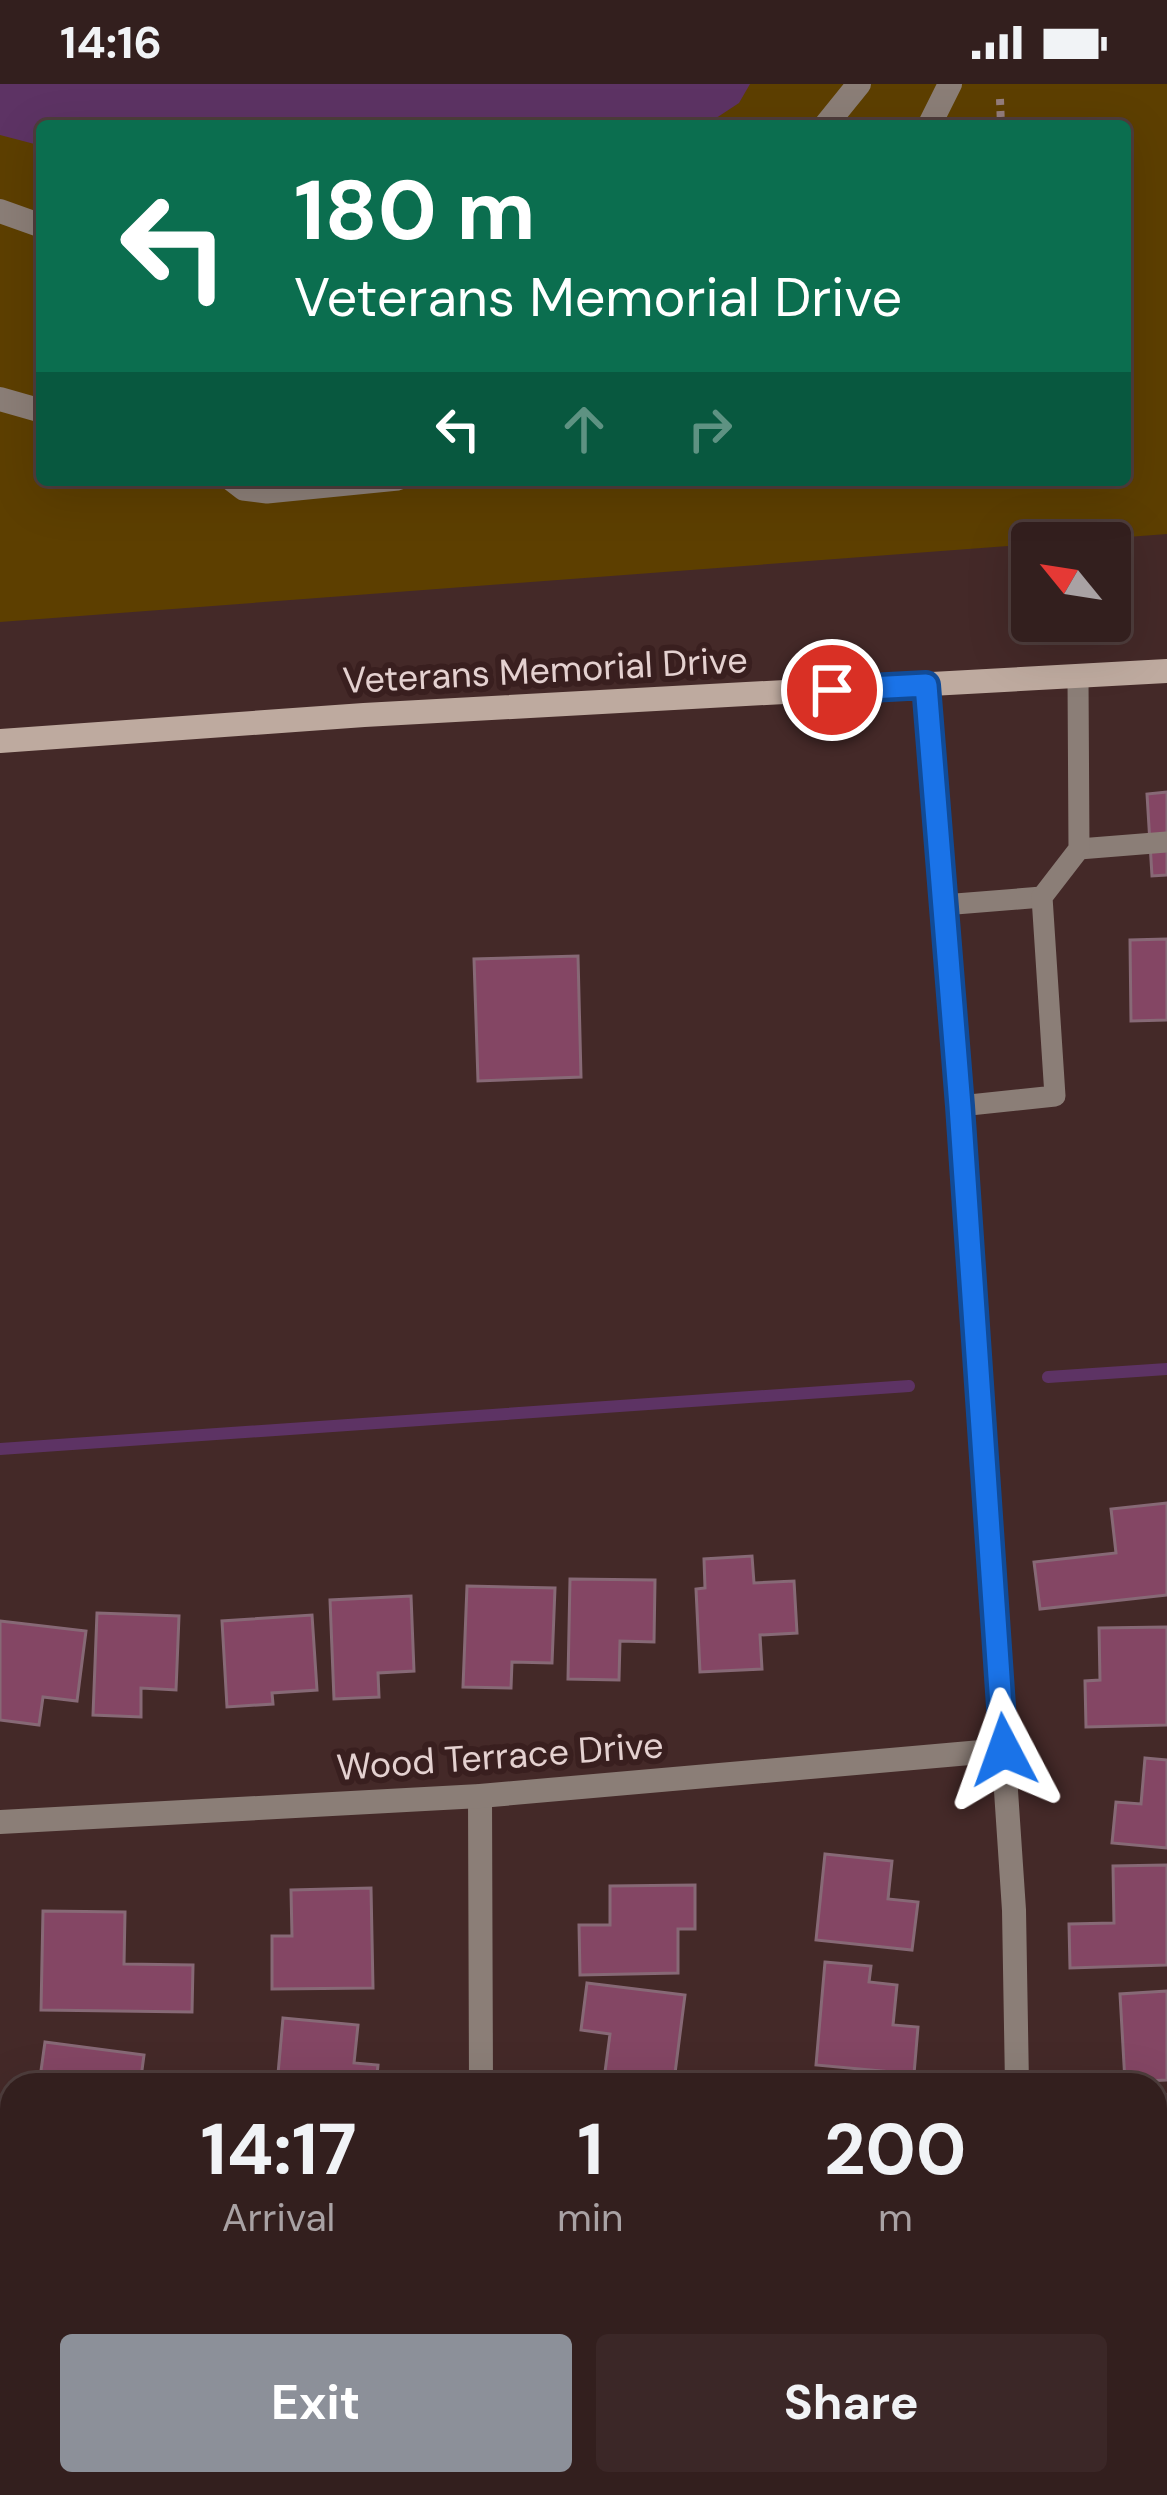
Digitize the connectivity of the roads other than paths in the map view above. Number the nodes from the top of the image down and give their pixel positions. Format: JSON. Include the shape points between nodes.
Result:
{"nodes":[{"id":1,"x":859,"y":84,"type":"edge"},
{"id":2,"x":950,"y":84,"type":"edge"},
{"id":3,"x":831,"y":120,"type":"edge"},
{"id":4,"x":932,"y":120,"type":"edge"},
{"id":5,"x":0,"y":211,"type":"edge"},
{"id":6,"x":36,"y":224,"type":"edge"},
{"id":7,"x":0,"y":399,"type":"edge"},
{"id":8,"x":36,"y":409,"type":"edge"},
{"id":9,"x":238,"y":486,"type":"edge"},
{"id":10,"x":332,"y":486,"type":"edge"},
{"id":11,"x":1167,"y":671,"type":"edge"},
{"id":12,"x":1078,"y":678,"type":"junction"},
{"id":13,"x":926,"y":685,"type":"junction"},
{"id":14,"x":0,"y":741,"type":"edge"},
{"id":15,"x":1167,"y":842,"type":"edge"},
{"id":16,"x":1079,"y":850,"type":"junction"},
{"id":17,"x":1042,"y":897,"type":"junction"},
{"id":18,"x":944,"y":905,"type":"junction"},
{"id":19,"x":960,"y":1106,"type":"junction"},
{"id":20,"x":1004,"y":1750,"type":"junction"},
{"id":21,"x":480,"y":1796,"type":"junction"},
{"id":22,"x":0,"y":1822,"type":"edge"},
{"id":23,"x":481,"y":2073,"type":"edge"},
{"id":24,"x":1017,"y":2073,"type":"edge"}],
"edges":[{"from":1,"to":3,"type":"street"},
{"from":2,"to":4,"type":"street"},
{"from":5,"to":6,"type":"street"},
{"from":7,"to":8,"type":"street"},
{"from":9,"to":10,"type":"lane","via":[[254,493]]},
{"from":11,"to":12,"type":"main road","name":"Veterans Memorial Drive"},
{"from":12,"to":13,"type":"main road","name":"Veterans Memorial Drive"},
{"from":12,"to":16,"type":"lane"},
{"from":13,"to":14,"type":"main road","name":"Veterans Memorial Drive"},
{"from":13,"to":18,"type":"street"},
{"from":15,"to":16,"type":"lane"},
{"from":16,"to":17,"type":"lane"},
{"from":17,"to":18,"type":"lane"},
{"from":17,"to":19,"type":"lane","via":[[1055,1096]]},
{"from":18,"to":19,"type":"street"},
{"from":19,"to":20,"type":"street"},
{"from":20,"to":21,"type":"street","name":"Wood Terrace Drive"},
{"from":20,"to":24,"type":"street"},
{"from":21,"to":22,"type":"street","name":"Wood Terrace Drive"},
{"from":21,"to":23,"type":"street"}]}
